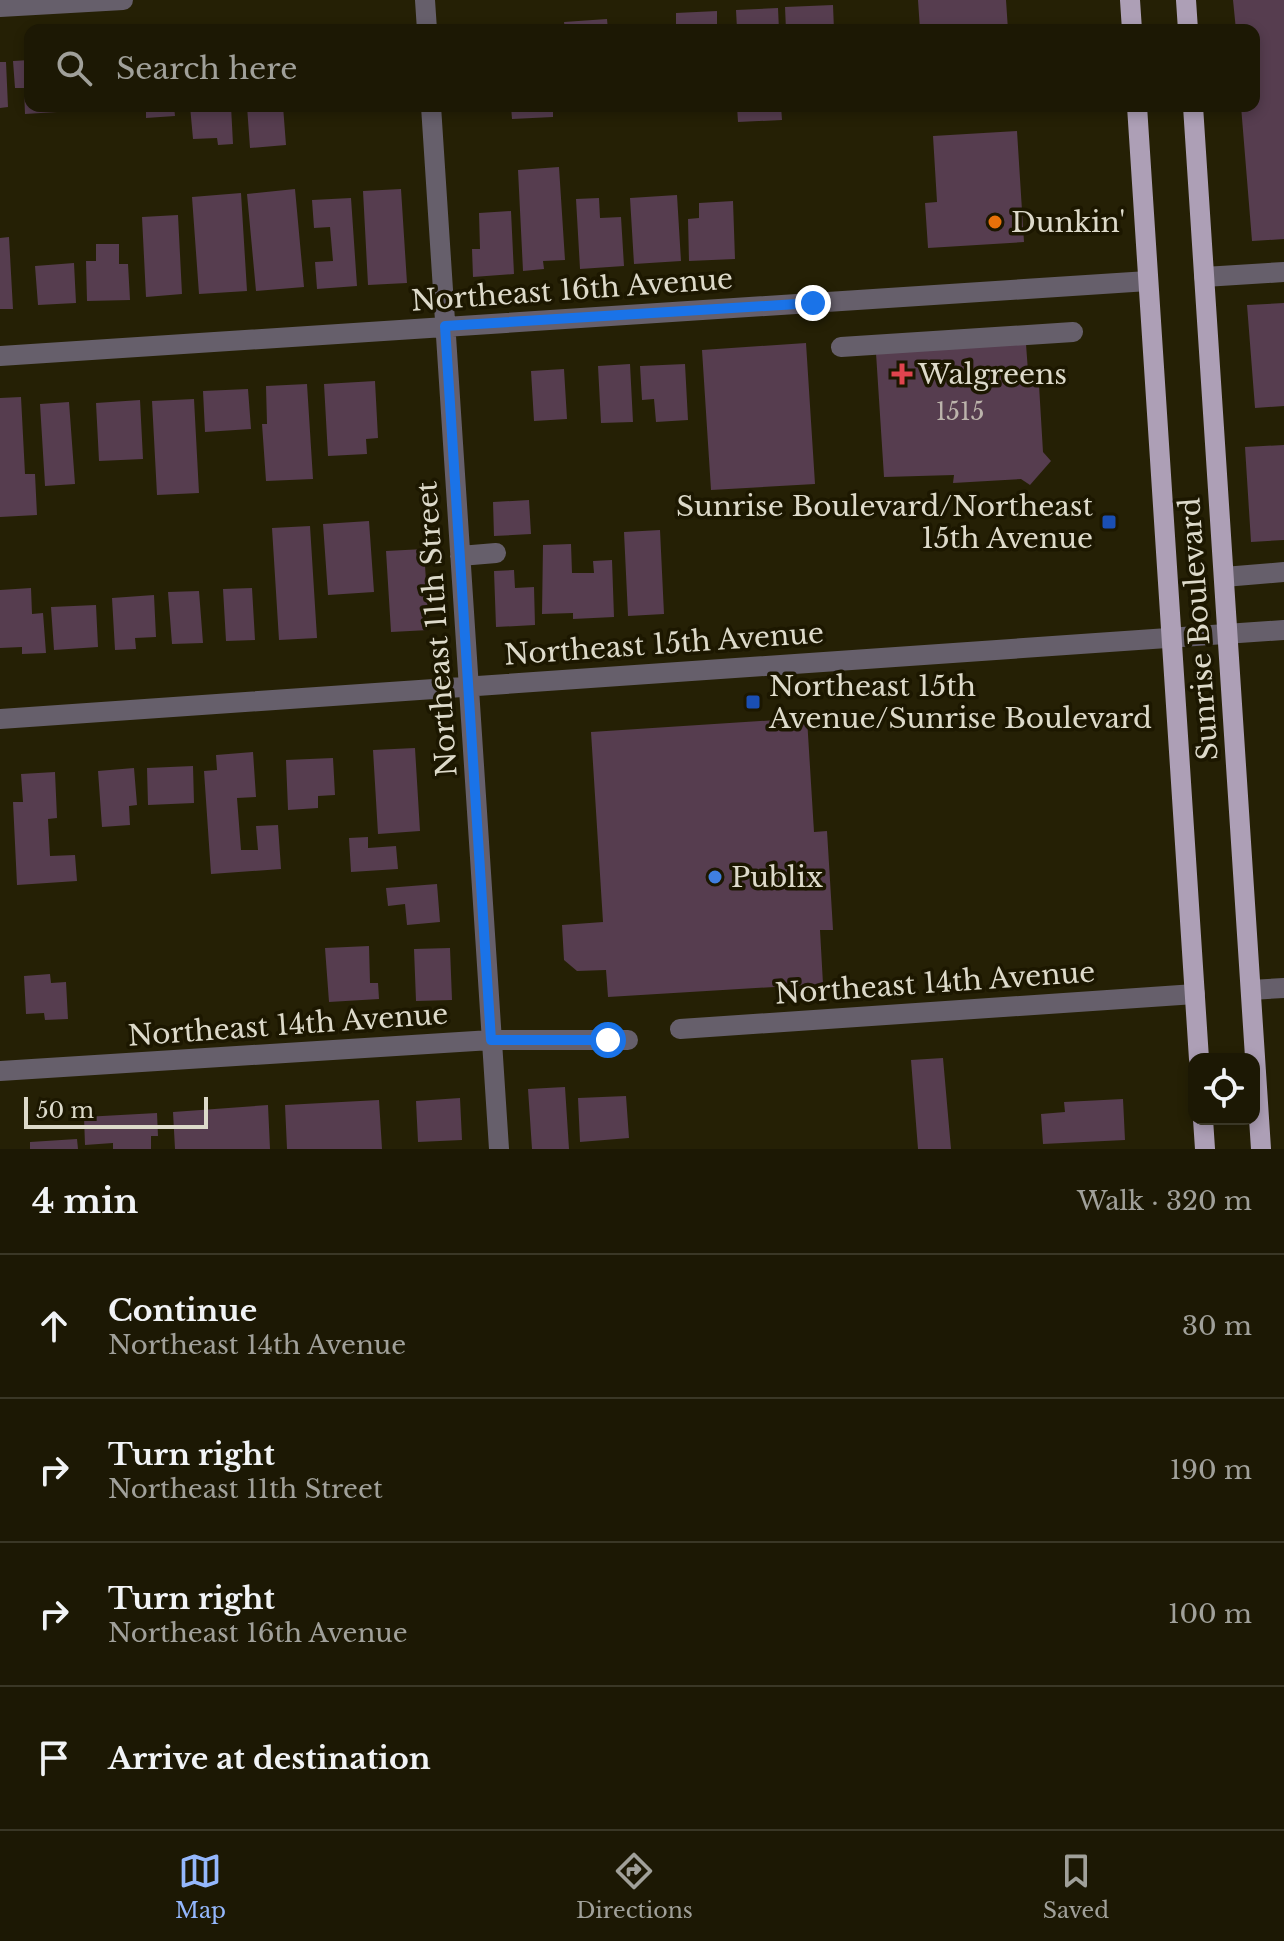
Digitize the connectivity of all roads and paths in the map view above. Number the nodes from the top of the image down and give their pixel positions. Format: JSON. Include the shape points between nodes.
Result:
{"nodes":[{"id":1,"x":123,"y":0,"type":"edge"},
{"id":2,"x":425,"y":0,"type":"edge"},
{"id":3,"x":1130,"y":0,"type":"edge"},
{"id":4,"x":1186,"y":0,"type":"edge"},
{"id":5,"x":0,"y":7,"type":"edge"},
{"id":6,"x":427,"y":24,"type":"edge"},
{"id":7,"x":1132,"y":24,"type":"edge"},
{"id":8,"x":1188,"y":24,"type":"edge"},
{"id":9,"x":431,"y":112,"type":"edge"},
{"id":10,"x":1137,"y":112,"type":"edge"},
{"id":11,"x":1193,"y":112,"type":"edge"},
{"id":12,"x":1284,"y":272,"type":"edge"},
{"id":13,"x":1204,"y":277,"type":"junction"},
{"id":14,"x":1148,"y":281,"type":"junction"},
{"id":15,"x":445,"y":326,"type":"junction"},
{"id":16,"x":1073,"y":332,"type":"dead end"},
{"id":17,"x":841,"y":347,"type":"dead end"},
{"id":18,"x":0,"y":356,"type":"edge"},
{"id":19,"x":496,"y":553,"type":"dead end"},
{"id":20,"x":460,"y":556,"type":"junction"},
{"id":21,"x":1284,"y":572,"type":"edge"},
{"id":22,"x":1224,"y":577,"type":"junction"},
{"id":23,"x":1284,"y":630,"type":"edge"},
{"id":24,"x":1227,"y":634,"type":"junction"},
{"id":25,"x":1172,"y":638,"type":"junction"},
{"id":26,"x":468,"y":685,"type":"junction"},
{"id":27,"x":0,"y":719,"type":"edge"},
{"id":28,"x":1284,"y":988,"type":"edge"},
{"id":29,"x":1251,"y":990,"type":"junction"},
{"id":30,"x":1195,"y":994,"type":"junction"},
{"id":31,"x":680,"y":1029,"type":"dead end"},
{"id":32,"x":491,"y":1040,"type":"junction"},
{"id":33,"x":628,"y":1040,"type":"dead end"},
{"id":34,"x":1199,"y":1053,"type":"edge"},
{"id":35,"x":0,"y":1071,"type":"edge"},
{"id":36,"x":1203,"y":1125,"type":"edge"},
{"id":37,"x":499,"y":1149,"type":"edge"},
{"id":38,"x":1205,"y":1149,"type":"edge"},
{"id":39,"x":1261,"y":1149,"type":"edge"}],
"edges":[{"from":1,"to":5,"type":"street"},
{"from":2,"to":6,"type":"street"},
{"from":3,"to":7,"type":"main road"},
{"from":4,"to":8,"type":"main road"},
{"from":9,"to":15,"type":"street","name":"Northeast 11th Street"},
{"from":10,"to":14,"type":"main road","name":"Sunrise Boulevard"},
{"from":11,"to":13,"type":"main road","name":"Sunrise Boulevard"},
{"from":12,"to":13,"type":"street"},
{"from":13,"to":22,"type":"main road","name":"Sunrise Boulevard"},
{"from":14,"to":15,"type":"street","name":"Northeast 16th Avenue"},
{"from":14,"to":25,"type":"main road","name":"Sunrise Boulevard"},
{"from":15,"to":18,"type":"street","name":"Northeast 16th Avenue"},
{"from":15,"to":20,"type":"street","name":"Northeast 11th Street"},
{"from":16,"to":17,"type":"street"},
{"from":19,"to":20,"type":"street"},
{"from":20,"to":26,"type":"street","name":"Northeast 11th Street"},
{"from":21,"to":22,"type":"street"},
{"from":22,"to":24,"type":"main road","name":"Sunrise Boulevard"},
{"from":23,"to":24,"type":"street","name":"Northeast 15th Avenue"},
{"from":24,"to":25,"type":"street","name":"Northeast 15th Avenue"},
{"from":24,"to":29,"type":"main road","name":"Sunrise Boulevard"},
{"from":25,"to":26,"type":"street","name":"Northeast 15th Avenue"},
{"from":25,"to":30,"type":"main road","name":"Sunrise Boulevard"},
{"from":26,"to":27,"type":"street","name":"Northeast 15th Avenue"},
{"from":26,"to":32,"type":"street","name":"Northeast 11th Street"},
{"from":28,"to":29,"type":"street"},
{"from":29,"to":39,"type":"main road","name":"Sunrise Boulevard"},
{"from":30,"to":31,"type":"street","name":"Northeast 14th Avenue"},
{"from":30,"to":34,"type":"main road","name":"Sunrise Boulevard"},
{"from":32,"to":33,"type":"street","name":"Northeast 14th Avenue"},
{"from":32,"to":35,"type":"street","name":"Northeast 14th Avenue"},
{"from":32,"to":37,"type":"street","name":"Northeast 11th Street"},
{"from":36,"to":38,"type":"main road"}]}
